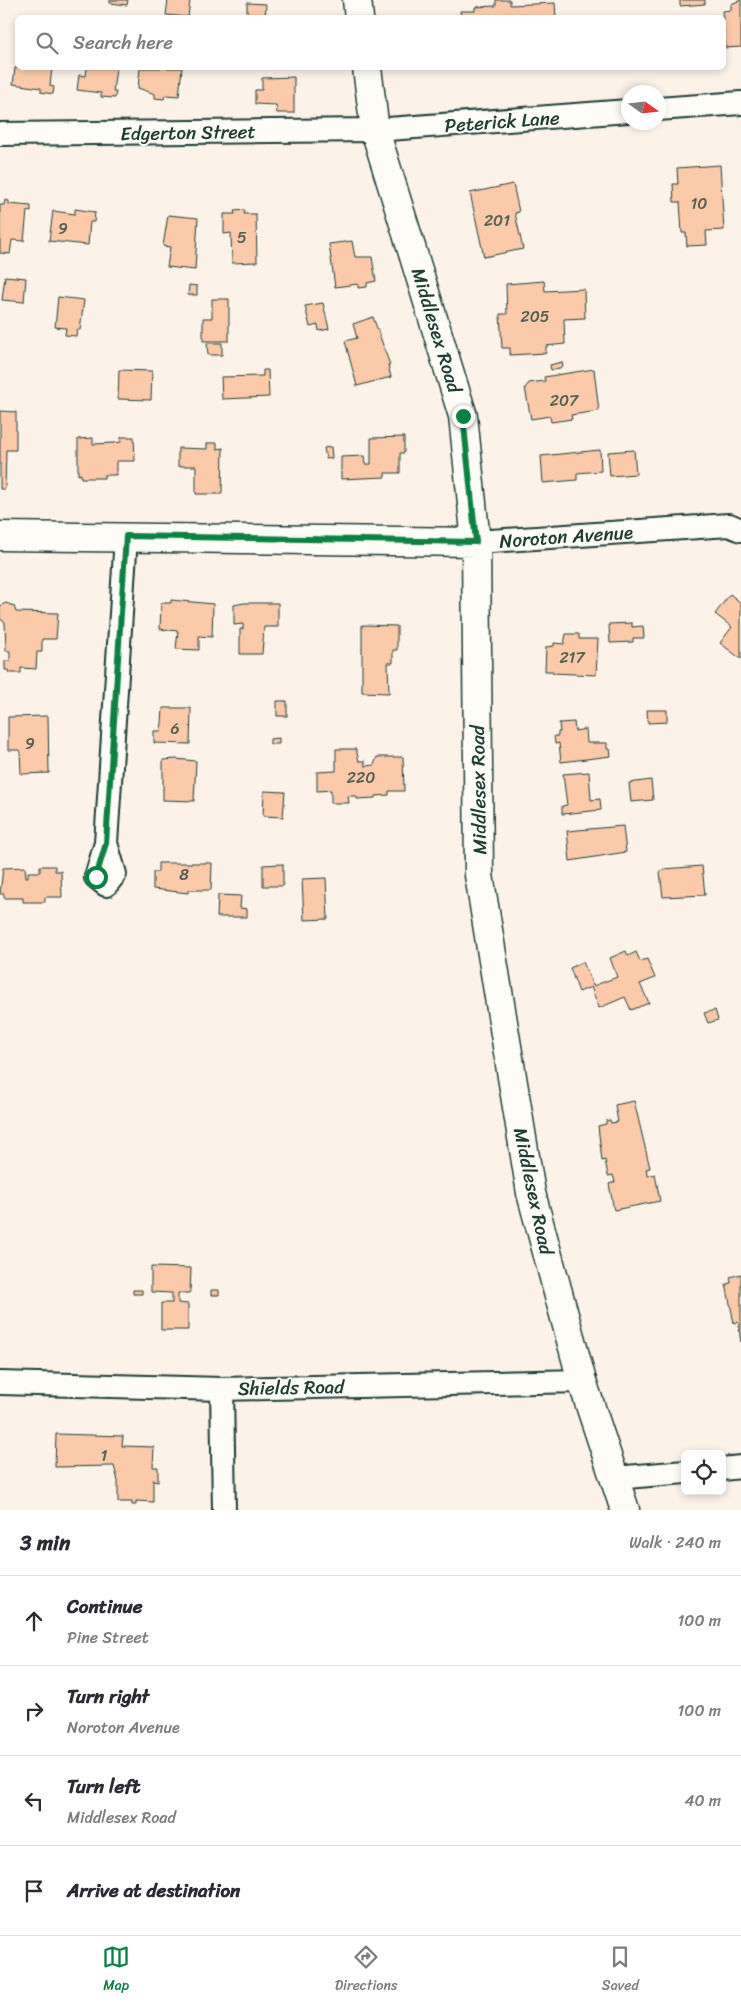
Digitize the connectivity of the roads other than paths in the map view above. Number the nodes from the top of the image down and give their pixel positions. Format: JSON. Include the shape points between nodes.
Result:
{"nodes":[{"id":1,"x":357,"y":0,"type":"edge"},
{"id":2,"x":360,"y":15,"type":"edge"},
{"id":3,"x":366,"y":70,"type":"edge"},
{"id":4,"x":741,"y":103,"type":"edge"},
{"id":5,"x":666,"y":108,"type":"edge"},
{"id":6,"x":621,"y":112,"type":"edge"},
{"id":7,"x":375,"y":130,"type":"junction"},
{"id":8,"x":0,"y":134,"type":"edge"},
{"id":9,"x":741,"y":530,"type":"edge"},
{"id":10,"x":0,"y":536,"type":"edge"},
{"id":11,"x":126,"y":536,"type":"junction"},
{"id":12,"x":476,"y":542,"type":"junction"},
{"id":13,"x":106,"y":843,"type":"dead end"},
{"id":14,"x":582,"y":1381,"type":"junction"},
{"id":15,"x":0,"y":1383,"type":"edge"},
{"id":16,"x":222,"y":1389,"type":"junction"},
{"id":17,"x":741,"y":1467,"type":"edge"},
{"id":18,"x":726,"y":1469,"type":"edge"},
{"id":19,"x":681,"y":1472,"type":"edge"},
{"id":20,"x":615,"y":1478,"type":"junction"},
{"id":21,"x":224,"y":1510,"type":"edge"},
{"id":22,"x":625,"y":1510,"type":"edge"}],
"edges":[{"from":1,"to":2,"type":"main road"},
{"from":3,"to":7,"type":"main road","name":"Middlesex Road"},
{"from":4,"to":5,"type":"street"},
{"from":6,"to":7,"type":"street","name":"Peterick Lane"},
{"from":7,"to":8,"type":"street","name":"Edgerton Street"},
{"from":7,"to":12,"type":"main road","name":"Middlesex Road","via":[[463,416]]},
{"from":9,"to":12,"type":"street","name":"Noroton Avenue","via":[[729,526]]},
{"from":10,"to":11,"type":"main road","name":"Noroton Avenue"},
{"from":11,"to":12,"type":"main road","name":"Noroton Avenue"},
{"from":11,"to":13,"type":"street"},
{"from":12,"to":14,"type":"main road","name":"Middlesex Road","via":[[479,875],[531,1193]]},
{"from":14,"to":16,"type":"street","name":"Shields Road"},
{"from":14,"to":20,"type":"main road","name":"Middlesex Road"},
{"from":15,"to":16,"type":"street","name":"Shields Road"},
{"from":16,"to":21,"type":"street"},
{"from":17,"to":18,"type":"street"},
{"from":19,"to":20,"type":"street"},
{"from":20,"to":22,"type":"main road","name":"Middlesex Road"}]}
